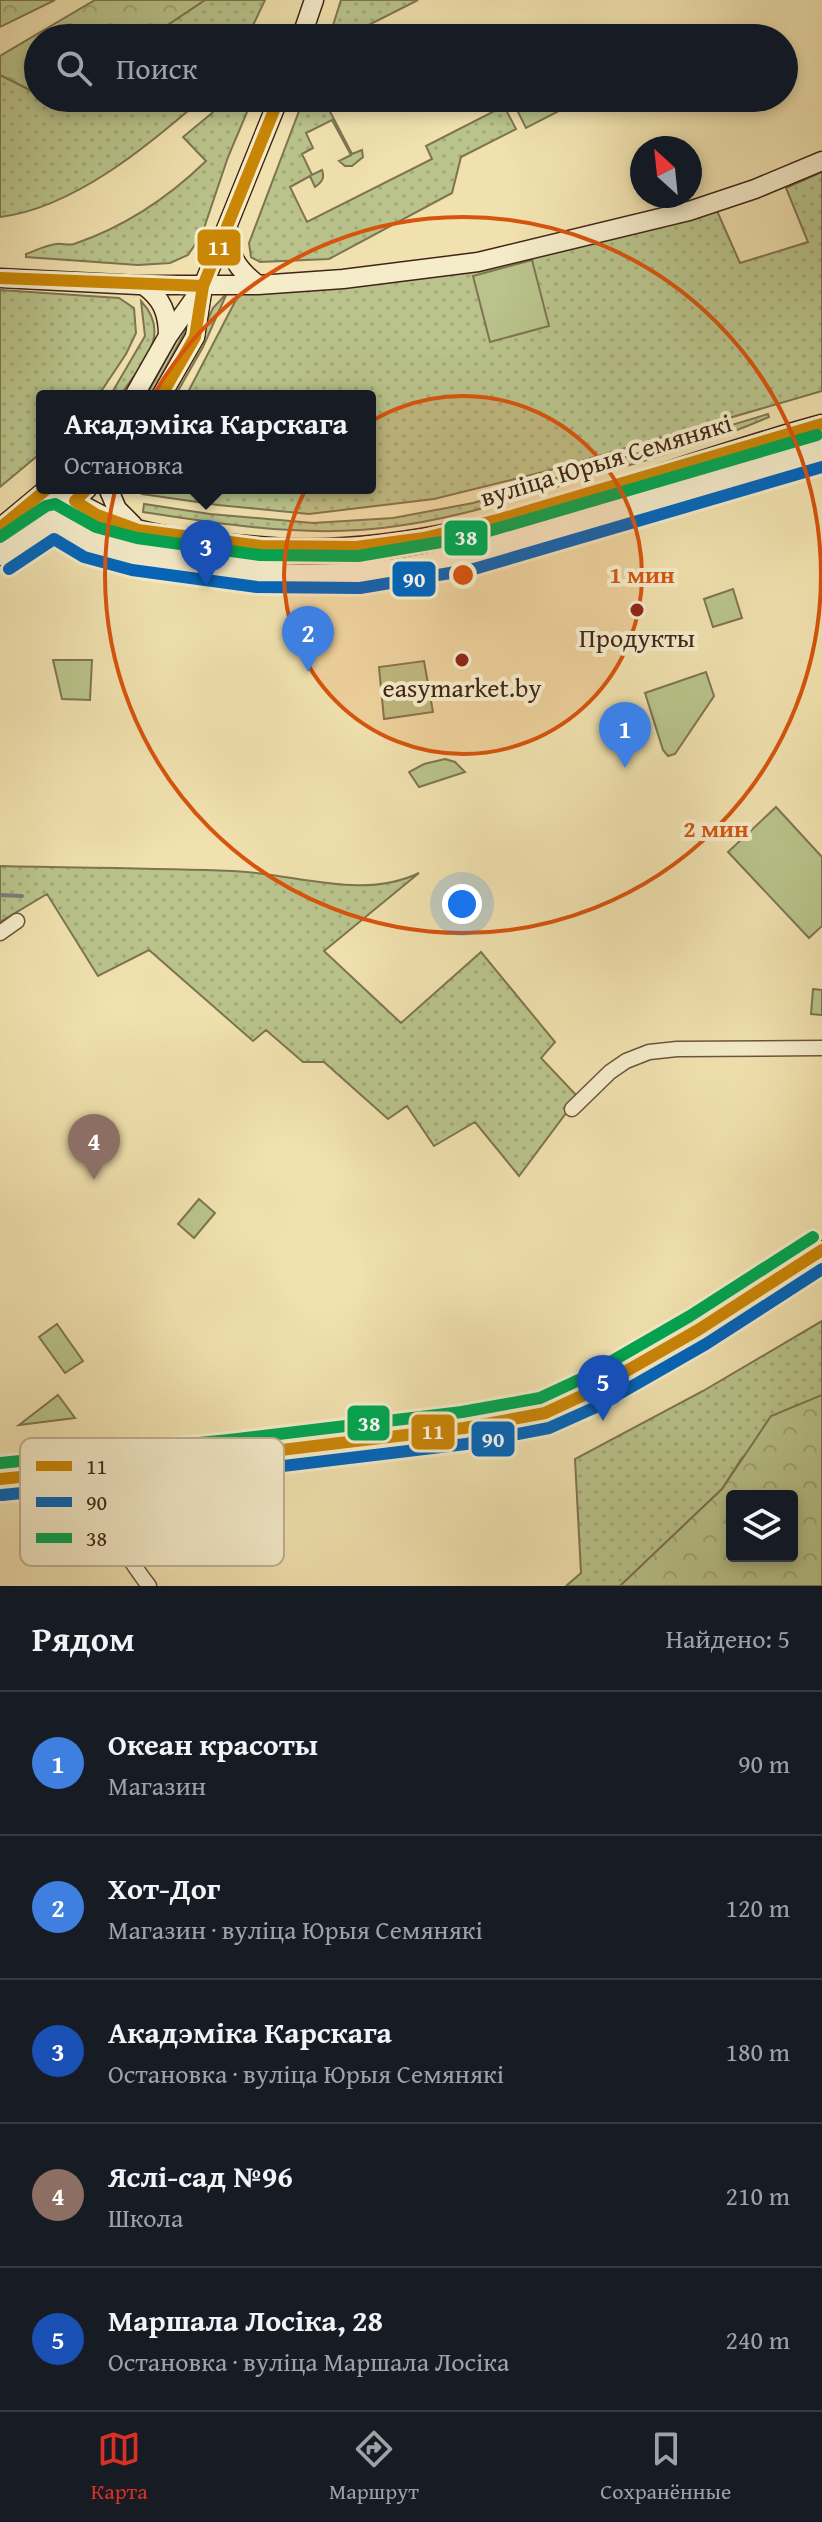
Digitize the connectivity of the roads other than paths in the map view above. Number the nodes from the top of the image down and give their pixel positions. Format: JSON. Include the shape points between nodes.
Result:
{"nodes":[{"id":1,"x":314,"y":0,"type":"edge"},
{"id":2,"x":306,"y":24,"type":"edge"},
{"id":3,"x":273,"y":112,"type":"edge"},
{"id":4,"x":822,"y":161,"type":"edge"},
{"id":5,"x":228,"y":225,"type":"junction"},
{"id":6,"x":0,"y":278,"type":"edge"},
{"id":7,"x":143,"y":285,"type":"junction"},
{"id":8,"x":258,"y":285,"type":"junction"},
{"id":9,"x":203,"y":286,"type":"junction"},
{"id":10,"x":168,"y":336,"type":"junction"},
{"id":11,"x":137,"y":390,"type":"edge"},
{"id":12,"x":164,"y":390,"type":"edge"},
{"id":13,"x":822,"y":424,"type":"edge"},
{"id":14,"x":822,"y":450,"type":"edge"},
{"id":15,"x":41,"y":494,"type":"edge"},
{"id":16,"x":46,"y":494,"type":"edge"},
{"id":17,"x":111,"y":494,"type":"edge"},
{"id":18,"x":82,"y":495,"type":"edge"},
{"id":19,"x":54,"y":520,"type":"junction"},
{"id":20,"x":0,"y":528,"type":"edge"},
{"id":21,"x":138,"y":530,"type":"junction"},
{"id":22,"x":0,"y":556,"type":"edge"},
{"id":23,"x":17,"y":921,"type":"dead end"},
{"id":24,"x":0,"y":933,"type":"edge"},
{"id":25,"x":822,"y":1048,"type":"edge"},
{"id":26,"x":572,"y":1109,"type":"dead end"},
{"id":27,"x":822,"y":1250,"type":"edge"},
{"id":28,"x":284,"y":1448,"type":"edge"},
{"id":29,"x":20,"y":1477,"type":"edge"},
{"id":30,"x":0,"y":1479,"type":"edge"},
{"id":31,"x":134,"y":1566,"type":"edge"},
{"id":32,"x":149,"y":1586,"type":"edge"}],
"edges":[{"from":1,"to":2,"type":"main road"},
{"from":3,"to":5,"type":"main road"},
{"from":4,"to":8,"type":"main road","via":[[689,211],[491,260]]},
{"from":5,"to":8,"type":"main road","via":[[234,261]]},
{"from":5,"to":9,"type":"main road"},
{"from":6,"to":7,"type":"main road"},
{"from":7,"to":9,"type":"main road"},
{"from":7,"to":10,"type":"main road","via":[[160,300]]},
{"from":8,"to":9,"type":"main road"},
{"from":9,"to":10,"type":"main road"},
{"from":9,"to":12,"type":"main road","via":[[195,337]]},
{"from":10,"to":11,"type":"main road"},
{"from":13,"to":21,"type":"main road","name":"вуліца Юрыя Семянякі","via":[[501,519],[389,544],[261,546]]},
{"from":14,"to":19,"type":"main road","name":"вуліца Юрыя Семянякі","via":[[469,554],[359,572],[259,571],[134,554],[90,542]]},
{"from":15,"to":20,"type":"main road"},
{"from":16,"to":19,"type":"main road"},
{"from":17,"to":21,"type":"main road"},
{"from":18,"to":19,"type":"main road"},
{"from":18,"to":21,"type":"main road","name":"вуліца Юрыя Семянякі","via":[[97,515]]},
{"from":19,"to":22,"type":"main road"},
{"from":23,"to":24,"type":"street"},
{"from":25,"to":26,"type":"street","via":[[649,1052],[610,1072]]},
{"from":27,"to":28,"type":"main road","via":[[698,1330],[545,1413]]},
{"from":29,"to":30,"type":"main road"},
{"from":31,"to":32,"type":"street"}]}
